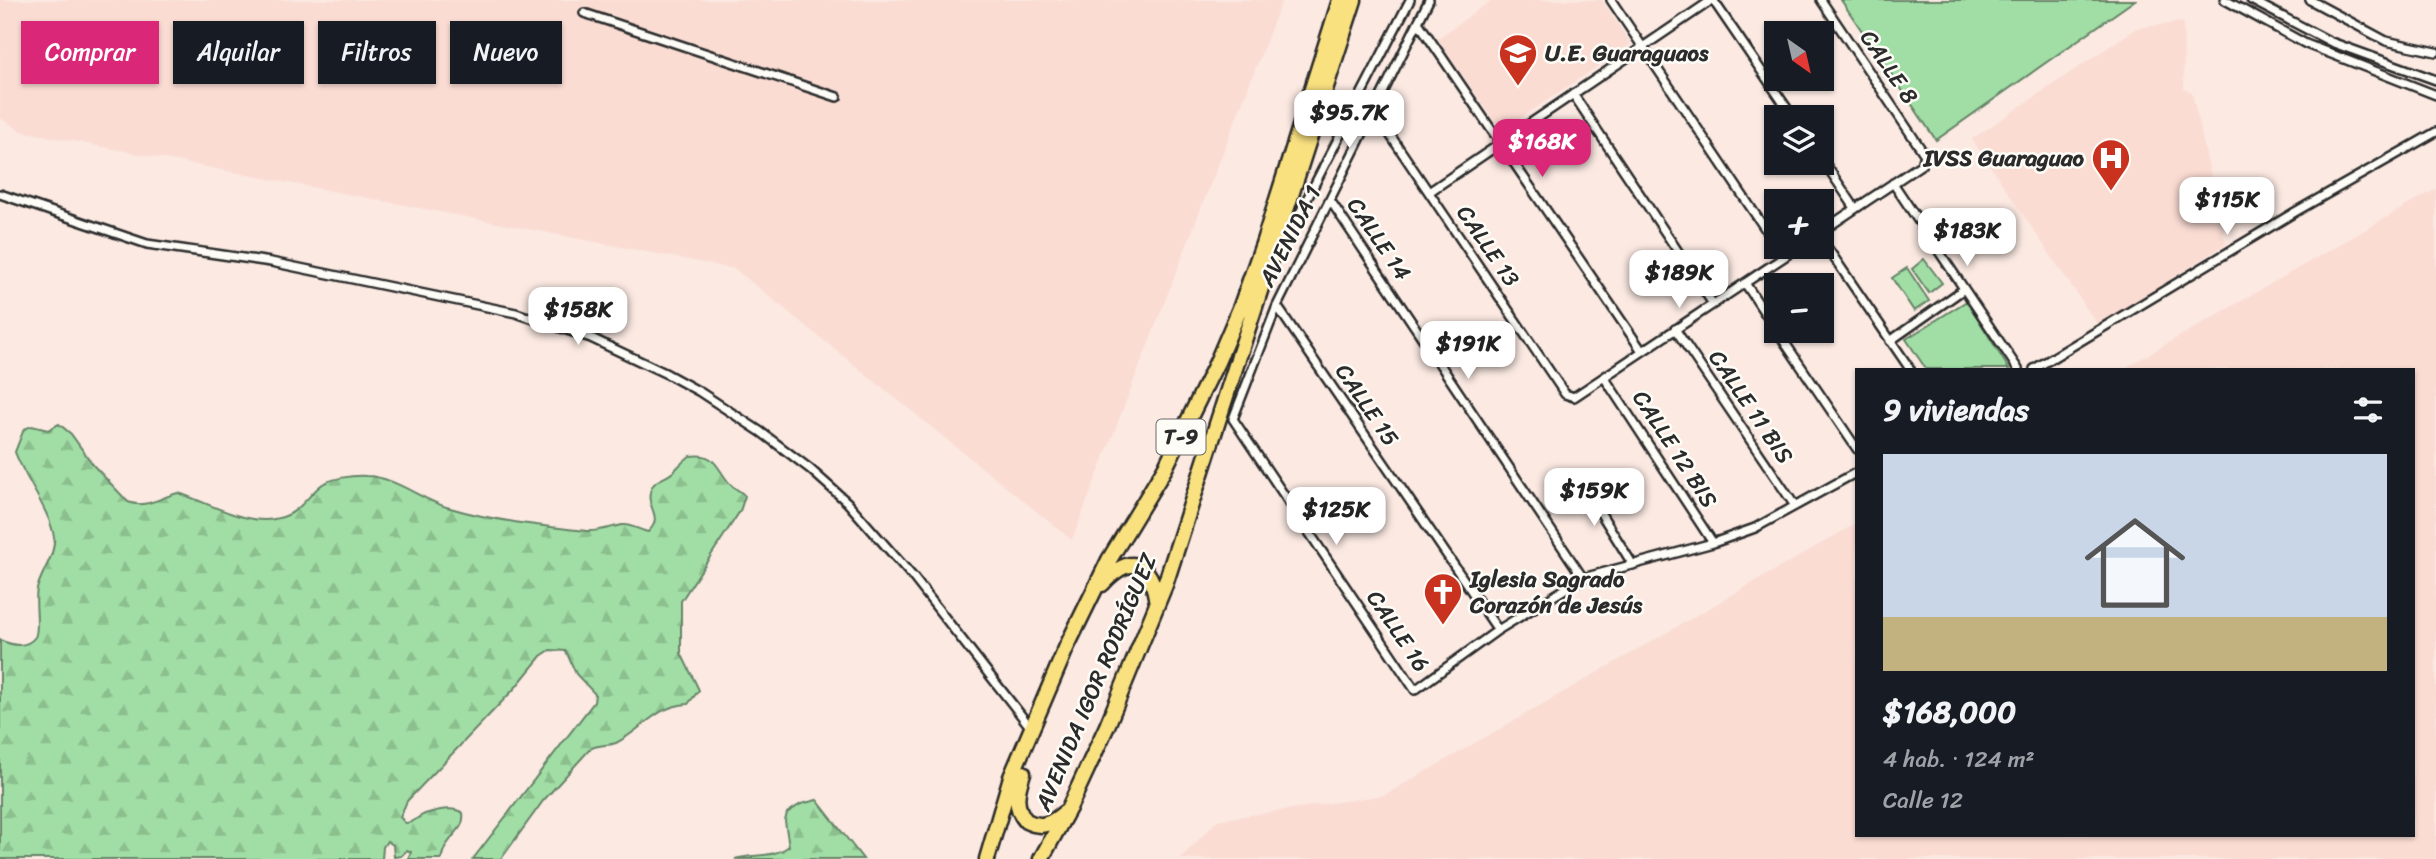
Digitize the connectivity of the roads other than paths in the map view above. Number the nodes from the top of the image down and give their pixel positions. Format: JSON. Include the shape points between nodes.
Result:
{"nodes":[{"id":1,"x":1340,"y":0,"type":"edge"},
{"id":2,"x":1354,"y":0,"type":"edge"},
{"id":3,"x":1410,"y":0,"type":"edge"},
{"id":4,"x":1429,"y":0,"type":"edge"},
{"id":5,"x":1611,"y":0,"type":"edge"},
{"id":6,"x":1712,"y":0,"type":"edge"},
{"id":7,"x":1821,"y":0,"type":"edge"},
{"id":8,"x":2225,"y":0,"type":"edge"},
{"id":9,"x":2251,"y":0,"type":"edge"},
{"id":10,"x":2310,"y":0,"type":"edge"},
{"id":11,"x":584,"y":13,"type":"dead end"},
{"id":12,"x":1419,"y":22,"type":"junction"},
{"id":13,"x":1643,"y":47,"type":"junction"},
{"id":14,"x":2436,"y":52,"type":"edge"},
{"id":15,"x":2436,"y":80,"type":"edge"},
{"id":16,"x":1573,"y":94,"type":"junction"},
{"id":17,"x":2436,"y":94,"type":"edge"},
{"id":18,"x":837,"y":97,"type":"dead end"},
{"id":19,"x":1785,"y":105,"type":"edge"},
{"id":20,"x":1374,"y":111,"type":"junction"},
{"id":21,"x":2436,"y":132,"type":"edge"},
{"id":22,"x":1500,"y":144,"type":"junction"},
{"id":23,"x":1833,"y":175,"type":"edge"},
{"id":24,"x":1893,"y":183,"type":"junction"},
{"id":25,"x":1429,"y":192,"type":"junction"},
{"id":26,"x":0,"y":194,"type":"edge"},
{"id":27,"x":1330,"y":200,"type":"junction"},
{"id":28,"x":1855,"y":208,"type":"junction"},
{"id":29,"x":1834,"y":223,"type":"edge"},
{"id":30,"x":1764,"y":227,"type":"edge"},
{"id":31,"x":1834,"y":258,"type":"edge"},
{"id":32,"x":1781,"y":259,"type":"edge"},
{"id":33,"x":1745,"y":283,"type":"junction"},
{"id":34,"x":1261,"y":287,"type":"junction"},
{"id":35,"x":1964,"y":289,"type":"junction"},
{"id":36,"x":1713,"y":304,"type":"junction"},
{"id":37,"x":1276,"y":306,"type":"junction"},
{"id":38,"x":1764,"y":311,"type":"edge"},
{"id":39,"x":1675,"y":329,"type":"junction"},
{"id":40,"x":1890,"y":341,"type":"junction"},
{"id":41,"x":1786,"y":343,"type":"edge"},
{"id":42,"x":1642,"y":351,"type":"junction"},
{"id":43,"x":1909,"y":368,"type":"edge"},
{"id":44,"x":2017,"y":368,"type":"edge"},
{"id":45,"x":2036,"y":368,"type":"edge"},
{"id":46,"x":1604,"y":377,"type":"junction"},
{"id":47,"x":1233,"y":419,"type":"joint"},
{"id":48,"x":1855,"y":446,"type":"edge"},
{"id":49,"x":1855,"y":473,"type":"edge"},
{"id":50,"x":1580,"y":480,"type":"dead end"},
{"id":51,"x":1795,"y":506,"type":"junction"},
{"id":52,"x":1713,"y":542,"type":"junction"},
{"id":53,"x":1633,"y":565,"type":"junction"},
{"id":54,"x":1583,"y":578,"type":"junction"},
{"id":55,"x":1092,"y":595,"type":"junction"},
{"id":56,"x":1157,"y":605,"type":"junction"},
{"id":57,"x":1497,"y":630,"type":"junction"},
{"id":58,"x":1039,"y":711,"type":"junction"},
{"id":59,"x":1032,"y":729,"type":"junction"},
{"id":60,"x":1069,"y":808,"type":"junction"},
{"id":61,"x":987,"y":859,"type":"edge"},
{"id":62,"x":1041,"y":859,"type":"edge"}],
"edges":[{"from":1,"to":55,"type":"highway","name":"AVENIDA IGOR RODRÍGUEZ","number":"T-9","via":[[1241,306],[1165,468]]},
{"from":2,"to":34,"type":"highway","name":"AVENIDA IGOR RODRÍGUEZ","number":"T-9"},
{"from":3,"to":34,"type":"street"},
{"from":4,"to":12,"type":"street","name":"AVENIDA 1"},
{"from":5,"to":13,"type":"street"},
{"from":6,"to":13,"type":"street"},
{"from":6,"to":19,"type":"street"},
{"from":7,"to":24,"type":"street","name":"CALLE 8","via":[[1925,155],[1922,164]]},
{"from":8,"to":17,"type":"street","via":[[2306,44]]},
{"from":9,"to":15,"type":"street","via":[[2331,41]]},
{"from":10,"to":14,"type":"street","via":[[2386,41]]},
{"from":11,"to":18,"type":"street"},
{"from":12,"to":20,"type":"street","name":"AVENIDA 1"},
{"from":12,"to":22,"type":"street"},
{"from":13,"to":16,"type":"street"},
{"from":13,"to":30,"type":"street"},
{"from":16,"to":22,"type":"street"},
{"from":16,"to":36,"type":"street"},
{"from":20,"to":25,"type":"street","name":"CALLE 13"},
{"from":20,"to":27,"type":"street","name":"AVENIDA 1"},
{"from":21,"to":45,"type":"street"},
{"from":22,"to":25,"type":"street"},
{"from":22,"to":42,"type":"street"},
{"from":23,"to":28,"type":"street"},
{"from":24,"to":28,"type":"street"},
{"from":24,"to":35,"type":"street"},
{"from":25,"to":46,"type":"street","name":"CALLE 13","via":[[1565,394],[1574,397]]},
{"from":26,"to":59,"type":"street","via":[[148,244],[271,262],[516,313],[591,338],[667,374],[761,432],[847,502],[913,577]]},
{"from":27,"to":37,"type":"street","name":"AVENIDA 1"},
{"from":27,"to":54,"type":"street","name":"CALLE 14"},
{"from":28,"to":29,"type":"street"},
{"from":31,"to":40,"type":"street"},
{"from":32,"to":33,"type":"street"},
{"from":33,"to":36,"type":"street"},
{"from":33,"to":38,"type":"street"},
{"from":34,"to":56,"type":"highway","name":"AVENIDA IGOR RODRÍGUEZ","number":"T-9"},
{"from":35,"to":40,"type":"street"},
{"from":35,"to":44,"type":"street"},
{"from":36,"to":39,"type":"street"},
{"from":37,"to":47,"type":"street","name":"AVENIDA 1"},
{"from":37,"to":57,"type":"street","name":"CALLE 15"},
{"from":39,"to":42,"type":"street"},
{"from":39,"to":51,"type":"street","name":"CALLE 11 BIS"},
{"from":40,"to":43,"type":"street"},
{"from":41,"to":48,"type":"street"},
{"from":42,"to":46,"type":"street"},
{"from":46,"to":52,"type":"street","name":"CALLE 12 BIS"},
{"from":47,"to":57,"type":"street","name":"CALLE 16","via":[[1415,690]]},
{"from":49,"to":51,"type":"street"},
{"from":50,"to":53,"type":"street"},
{"from":51,"to":52,"type":"street","via":[[1755,528]]},
{"from":52,"to":53,"type":"street"},
{"from":53,"to":54,"type":"street"},
{"from":54,"to":57,"type":"street"},
{"from":55,"to":56,"type":"highway","number":"T-9","via":[[1119,568],[1140,566],[1153,580]]},
{"from":55,"to":58,"type":"highway","name":"AVENIDA IGOR RODRÍGUEZ","number":"T-9"},
{"from":56,"to":60,"type":"highway","name":"AVENIDA IGOR RODRÍGUEZ","number":"T-9"},
{"from":58,"to":59,"type":"highway","name":"AVENIDA IGOR RODRÍGUEZ","number":"T-9"},
{"from":58,"to":60,"type":"highway","number":"T-9","via":[[1017,791],[1017,807],[1026,821],[1041,826]]},
{"from":59,"to":61,"type":"highway","name":"AVENIDA IGOR RODRÍGUEZ","number":"T-9","via":[[1011,777]]},
{"from":60,"to":62,"type":"highway","name":"AVENIDA IGOR RODRÍGUEZ","number":"T-9"}]}
